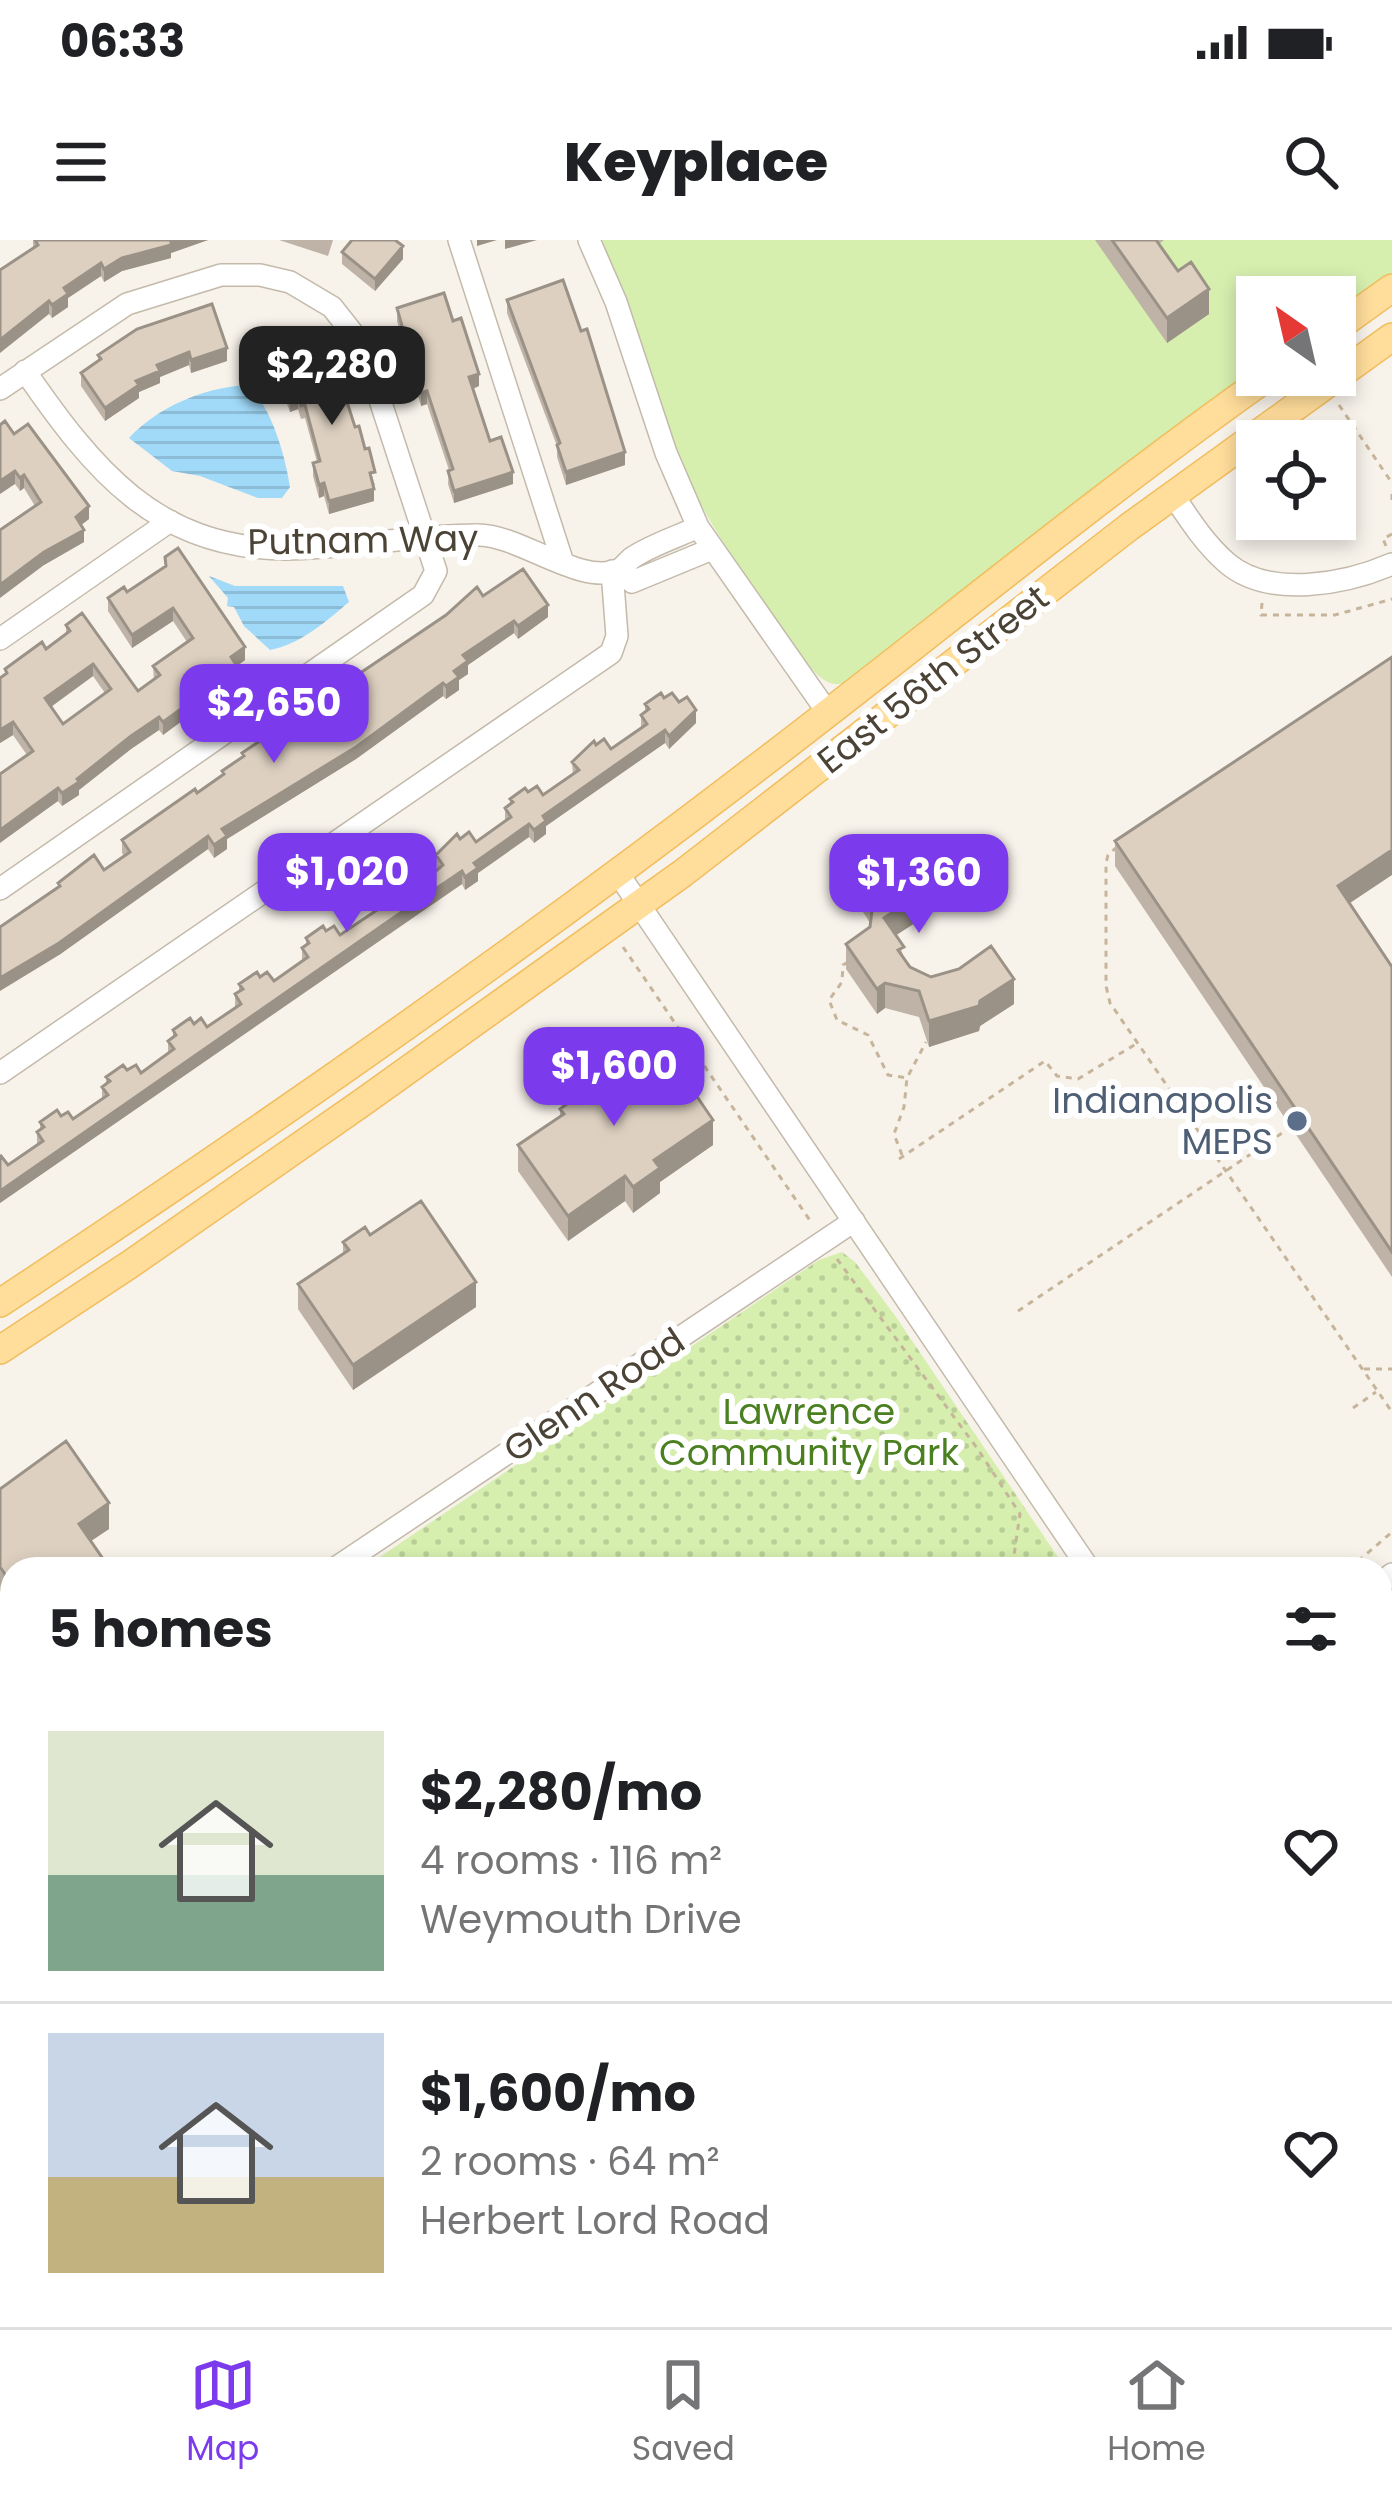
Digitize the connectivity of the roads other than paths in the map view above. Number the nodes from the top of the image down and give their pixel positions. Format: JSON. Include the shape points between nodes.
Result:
{"nodes":[{"id":1,"x":459,"y":240,"type":"edge"},
{"id":2,"x":589,"y":240,"type":"edge"},
{"id":3,"x":1392,"y":288,"type":"edge"},
{"id":4,"x":1356,"y":314,"type":"edge"},
{"id":5,"x":1392,"y":337,"type":"edge"},
{"id":6,"x":25,"y":371,"type":"junction"},
{"id":7,"x":0,"y":389,"type":"edge"},
{"id":8,"x":1241,"y":396,"type":"edge"},
{"id":9,"x":1173,"y":495,"type":"junction"},
{"id":10,"x":170,"y":521,"type":"junction"},
{"id":11,"x":698,"y":527,"type":"junction"},
{"id":12,"x":428,"y":538,"type":"junction"},
{"id":13,"x":712,"y":549,"type":"junction"},
{"id":14,"x":1389,"y":556,"type":"edge"},
{"id":15,"x":562,"y":563,"type":"junction"},
{"id":16,"x":616,"y":570,"type":"junction"},
{"id":17,"x":0,"y":639,"type":"edge"},
{"id":18,"x":827,"y":713,"type":"junction"},
{"id":19,"x":617,"y":872,"type":"junction"},
{"id":20,"x":0,"y":889,"type":"edge"},
{"id":21,"x":640,"y":903,"type":"junction"},
{"id":22,"x":0,"y":1073,"type":"edge"},
{"id":23,"x":854,"y":1221,"type":"junction"},
{"id":24,"x":0,"y":1303,"type":"edge"},
{"id":25,"x":0,"y":1350,"type":"edge"},
{"id":26,"x":352,"y":1557,"type":"edge"},
{"id":27,"x":1081,"y":1557,"type":"edge"}],
"edges":[{"from":1,"to":15,"type":"street"},
{"from":2,"to":11,"type":"street"},
{"from":3,"to":4,"type":"main road"},
{"from":5,"to":9,"type":"main road","name":"East 56th Street"},
{"from":6,"to":7,"type":"street"},
{"from":6,"to":10,"type":"street","name":"Putnam Way","via":[[89,460]]},
{"from":6,"to":12,"type":"street","via":[[128,304],[221,275],[290,282],[332,307],[362,345]]},
{"from":8,"to":18,"type":"main road","name":"East 56th Street"},
{"from":9,"to":14,"type":"street","via":[[1229,566],[1251,578],[1354,577]]},
{"from":9,"to":21,"type":"main road","name":"East 56th Street"},
{"from":10,"to":12,"type":"street","name":"Putnam Way","via":[[219,540],[280,549]]},
{"from":10,"to":17,"type":"street"},
{"from":11,"to":13,"type":"street"},
{"from":11,"to":16,"type":"street"},
{"from":12,"to":15,"type":"street","name":"Putnam Way","via":[[482,534]]},
{"from":12,"to":20,"type":"street","via":[[436,571],[423,595]]},
{"from":13,"to":16,"type":"street","name":"Putnam Way","via":[[632,582]]},
{"from":13,"to":18,"type":"street"},
{"from":15,"to":16,"type":"street","name":"Putnam Way"},
{"from":16,"to":22,"type":"street","via":[[611,653]]},
{"from":18,"to":19,"type":"main road","name":"East 56th Street"},
{"from":19,"to":21,"type":"street"},
{"from":19,"to":24,"type":"main road","name":"East 56th Street"},
{"from":21,"to":23,"type":"street"},
{"from":21,"to":25,"type":"main road","name":"East 56th Street"},
{"from":23,"to":26,"type":"street","name":"Glenn Road"},
{"from":23,"to":27,"type":"street"}]}
